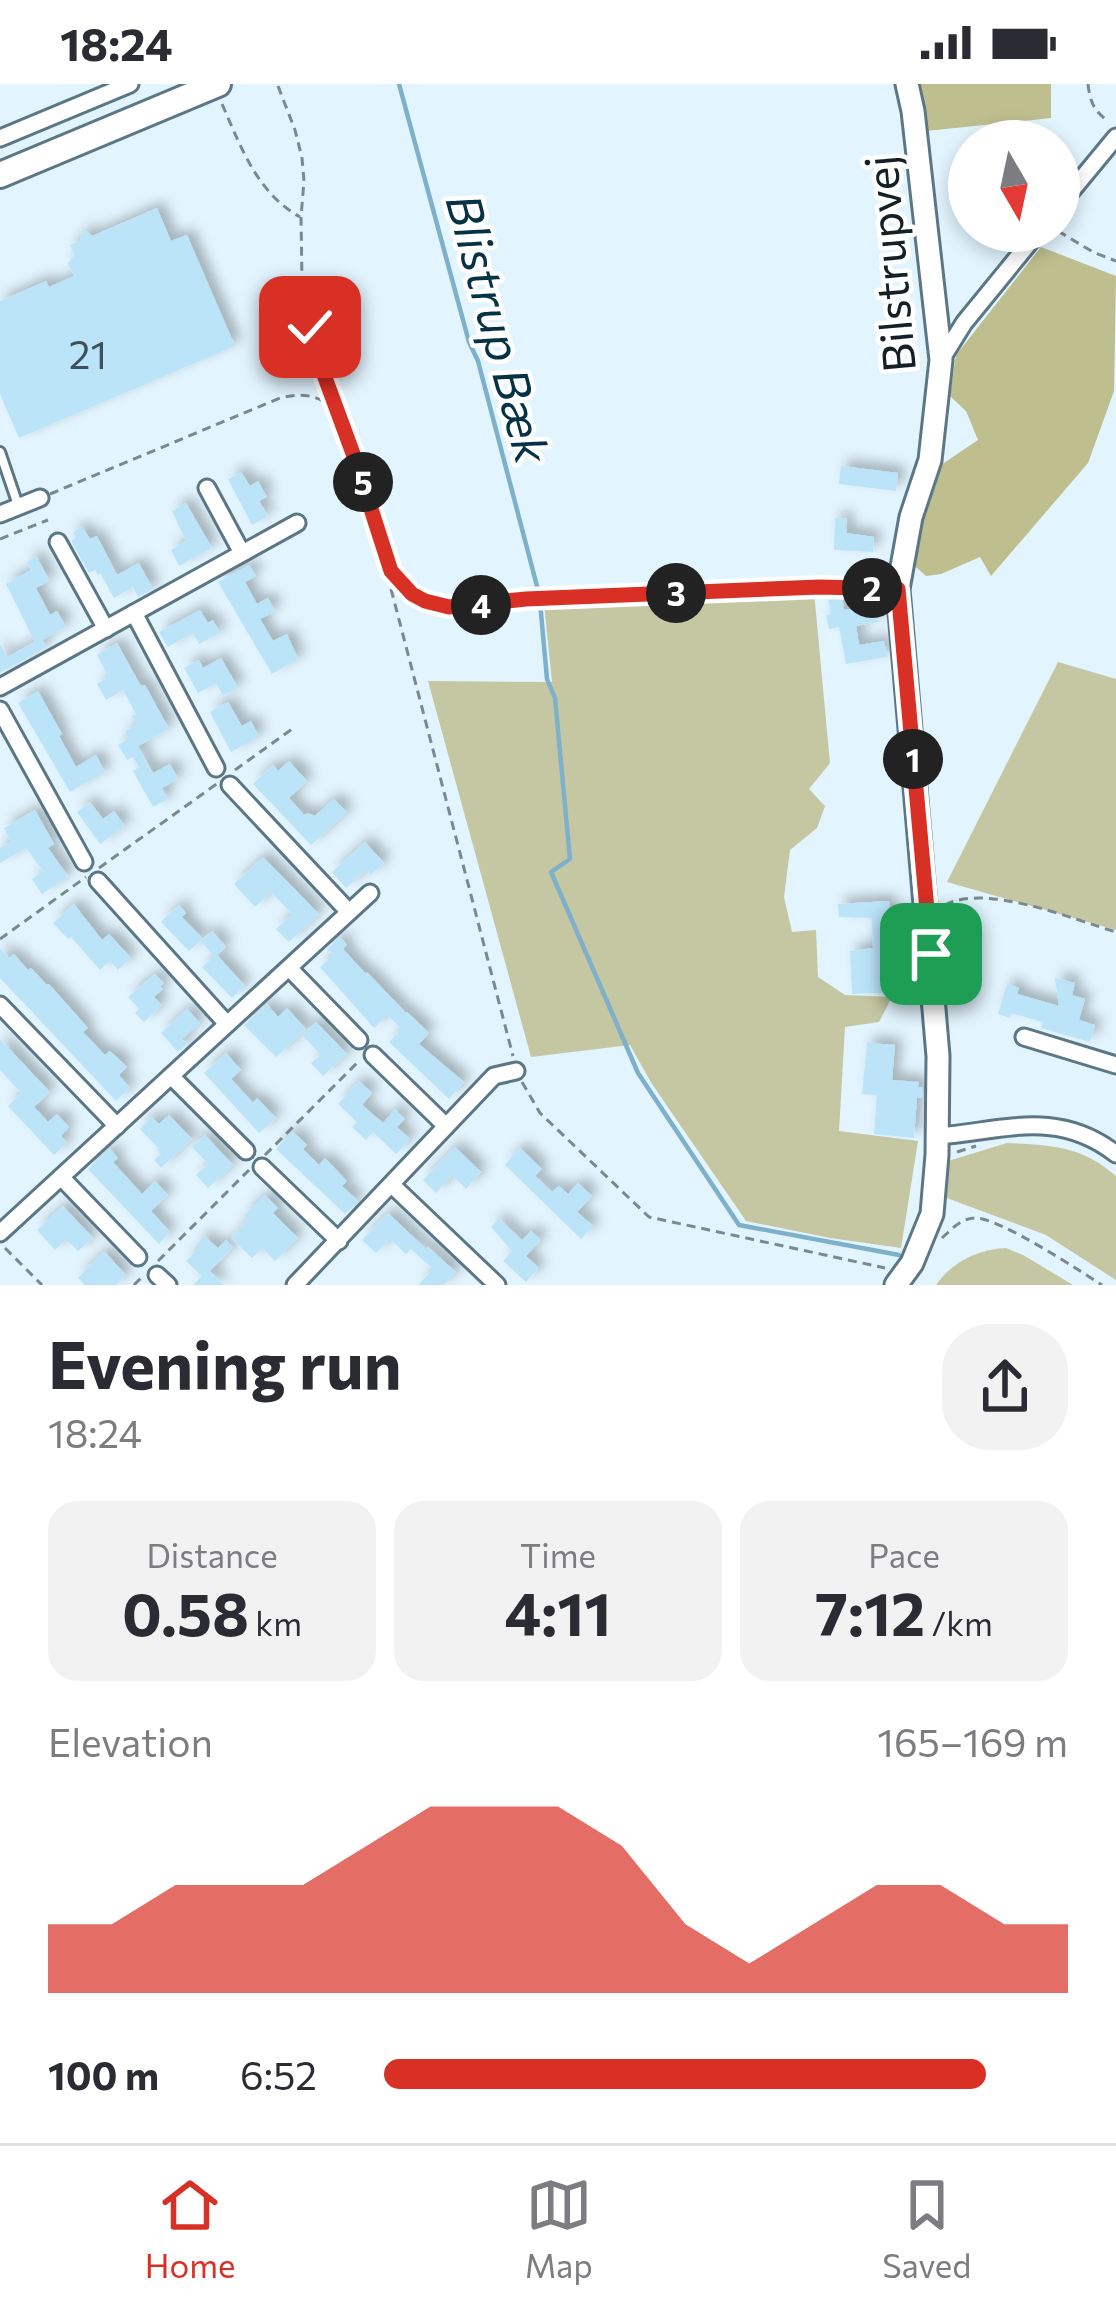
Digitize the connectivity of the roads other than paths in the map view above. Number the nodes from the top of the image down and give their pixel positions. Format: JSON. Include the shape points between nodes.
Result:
{"nodes":[{"id":1,"x":130,"y":84,"type":"edge"},
{"id":2,"x":907,"y":84,"type":"edge"},
{"id":3,"x":216,"y":85,"type":"edge"},
{"id":4,"x":1116,"y":132,"type":"edge"},
{"id":5,"x":0,"y":138,"type":"edge"},
{"id":6,"x":0,"y":176,"type":"edge"},
{"id":7,"x":1080,"y":179,"type":"edge"},
{"id":8,"x":1022,"y":252,"type":"edge"},
{"id":9,"x":941,"y":360,"type":"junction"},
{"id":10,"x":0,"y":452,"type":"edge"},
{"id":11,"x":207,"y":488,"type":"dead end"},
{"id":12,"x":40,"y":498,"type":"road end"},
{"id":13,"x":19,"y":507,"type":"junction"},
{"id":14,"x":0,"y":514,"type":"edge"},
{"id":15,"x":297,"y":523,"type":"dead end"},
{"id":16,"x":58,"y":542,"type":"road end"},
{"id":17,"x":242,"y":553,"type":"junction"},
{"id":18,"x":391,"y":571,"type":"road end"},
{"id":19,"x":898,"y":589,"type":"junction"},
{"id":20,"x":134,"y":614,"type":"junction"},
{"id":21,"x":106,"y":629,"type":"junction"},
{"id":22,"x":0,"y":687,"type":"edge"},
{"id":23,"x":0,"y":710,"type":"edge"},
{"id":24,"x":217,"y":768,"type":"dead end"},
{"id":25,"x":230,"y":785,"type":"dead end"},
{"id":26,"x":84,"y":862,"type":"dead end"},
{"id":27,"x":98,"y":881,"type":"dead end"},
{"id":28,"x":370,"y":893,"type":"dead end"},
{"id":29,"x":349,"y":912,"type":"junction"},
{"id":30,"x":289,"y":968,"type":"junction"},
{"id":31,"x":0,"y":1005,"type":"edge"},
{"id":32,"x":227,"y":1024,"type":"junction"},
{"id":33,"x":1024,"y":1037,"type":"dead end"},
{"id":34,"x":359,"y":1040,"type":"dead end"},
{"id":35,"x":374,"y":1054,"type":"dead end"},
{"id":36,"x":1116,"y":1065,"type":"edge"},
{"id":37,"x":516,"y":1071,"type":"road end"},
{"id":38,"x":171,"y":1076,"type":"junction"},
{"id":39,"x":116,"y":1126,"type":"junction"},
{"id":40,"x":446,"y":1126,"type":"junction"},
{"id":41,"x":938,"y":1146,"type":"junction"},
{"id":42,"x":246,"y":1151,"type":"dead end"},
{"id":43,"x":1116,"y":1154,"type":"edge"},
{"id":44,"x":262,"y":1167,"type":"dead end"},
{"id":45,"x":61,"y":1177,"type":"junction"},
{"id":46,"x":392,"y":1184,"type":"junction"},
{"id":47,"x":0,"y":1233,"type":"edge"},
{"id":48,"x":339,"y":1241,"type":"junction"},
{"id":49,"x":139,"y":1257,"type":"dead end"},
{"id":50,"x":899,"y":1280,"type":"edge"},
{"id":51,"x":295,"y":1285,"type":"edge"},
{"id":52,"x":497,"y":1285,"type":"edge"}],
"edges":[{"from":1,"to":5,"type":"street"},
{"from":2,"to":9,"type":"street","name":"Bilstrupvej"},
{"from":3,"to":6,"type":"main road"},
{"from":4,"to":7,"type":"street"},
{"from":8,"to":9,"type":"street"},
{"from":9,"to":19,"type":"street","name":"Bilstrupvej","via":[[930,460]]},
{"from":10,"to":13,"type":"lane"},
{"from":11,"to":17,"type":"street"},
{"from":12,"to":13,"type":"street"},
{"from":13,"to":14,"type":"street"},
{"from":15,"to":17,"type":"street"},
{"from":16,"to":21,"type":"street"},
{"from":17,"to":20,"type":"street"},
{"from":18,"to":19,"type":"lane","via":[[412,594],[449,607]]},
{"from":19,"to":41,"type":"street","name":"Bilstrupvej","via":[[928,915]]},
{"from":20,"to":21,"type":"street"},
{"from":20,"to":24,"type":"street"},
{"from":21,"to":22,"type":"street"},
{"from":23,"to":26,"type":"street"},
{"from":25,"to":29,"type":"street"},
{"from":27,"to":32,"type":"street"},
{"from":28,"to":29,"type":"street"},
{"from":29,"to":30,"type":"street"},
{"from":30,"to":32,"type":"street"},
{"from":30,"to":34,"type":"street"},
{"from":31,"to":39,"type":"street"},
{"from":32,"to":38,"type":"street"},
{"from":33,"to":36,"type":"street"},
{"from":35,"to":40,"type":"street"},
{"from":37,"to":40,"type":"street","via":[[494,1076]]},
{"from":38,"to":39,"type":"street"},
{"from":38,"to":42,"type":"street"},
{"from":39,"to":45,"type":"street"},
{"from":40,"to":46,"type":"street"},
{"from":41,"to":43,"type":"street","via":[[1046,1125]]},
{"from":41,"to":50,"type":"street","name":"Bilstrupvej","via":[[932,1214]]},
{"from":44,"to":48,"type":"street"},
{"from":45,"to":47,"type":"street"},
{"from":45,"to":49,"type":"street"},
{"from":46,"to":48,"type":"street"},
{"from":46,"to":52,"type":"street"},
{"from":48,"to":51,"type":"street"}]}
